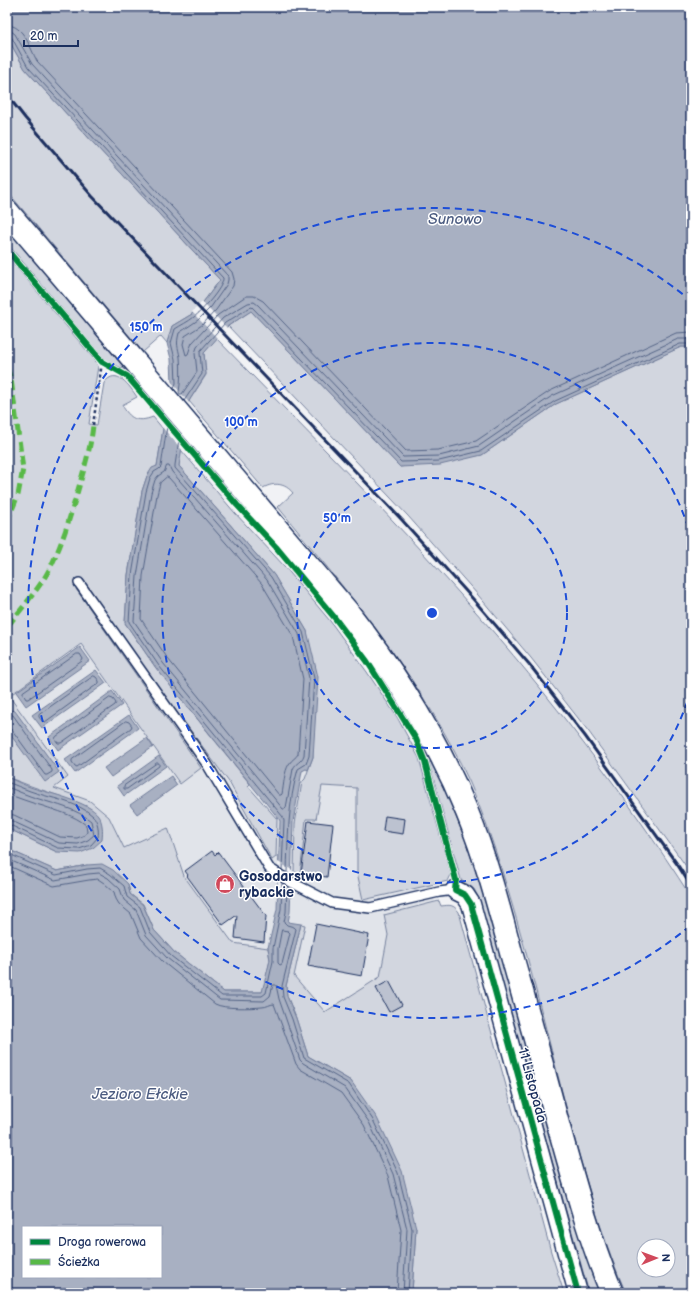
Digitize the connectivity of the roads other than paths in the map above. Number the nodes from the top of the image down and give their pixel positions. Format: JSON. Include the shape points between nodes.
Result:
{"nodes":[{"id":1,"x":7,"y":211,"type":"edge"},
{"id":2,"x":79,"y":583,"type":"dead end"},
{"id":3,"x":455,"y":890,"type":"joint"},
{"id":4,"x":578,"y":1293,"type":"edge"},
{"id":5,"x":612,"y":1293,"type":"edge"}],
"edges":[{"from":1,"to":5,"type":"main road","via":[[336,597],[378,650],[426,728],[457,790],[489,874],[574,1182]]},
{"from":2,"to":3,"type":"lane","via":[[207,764],[268,868],[332,903],[370,908]]},
{"from":3,"to":4,"type":"street","name":"11 Listopada","via":[[464,895],[471,904]]}]}
